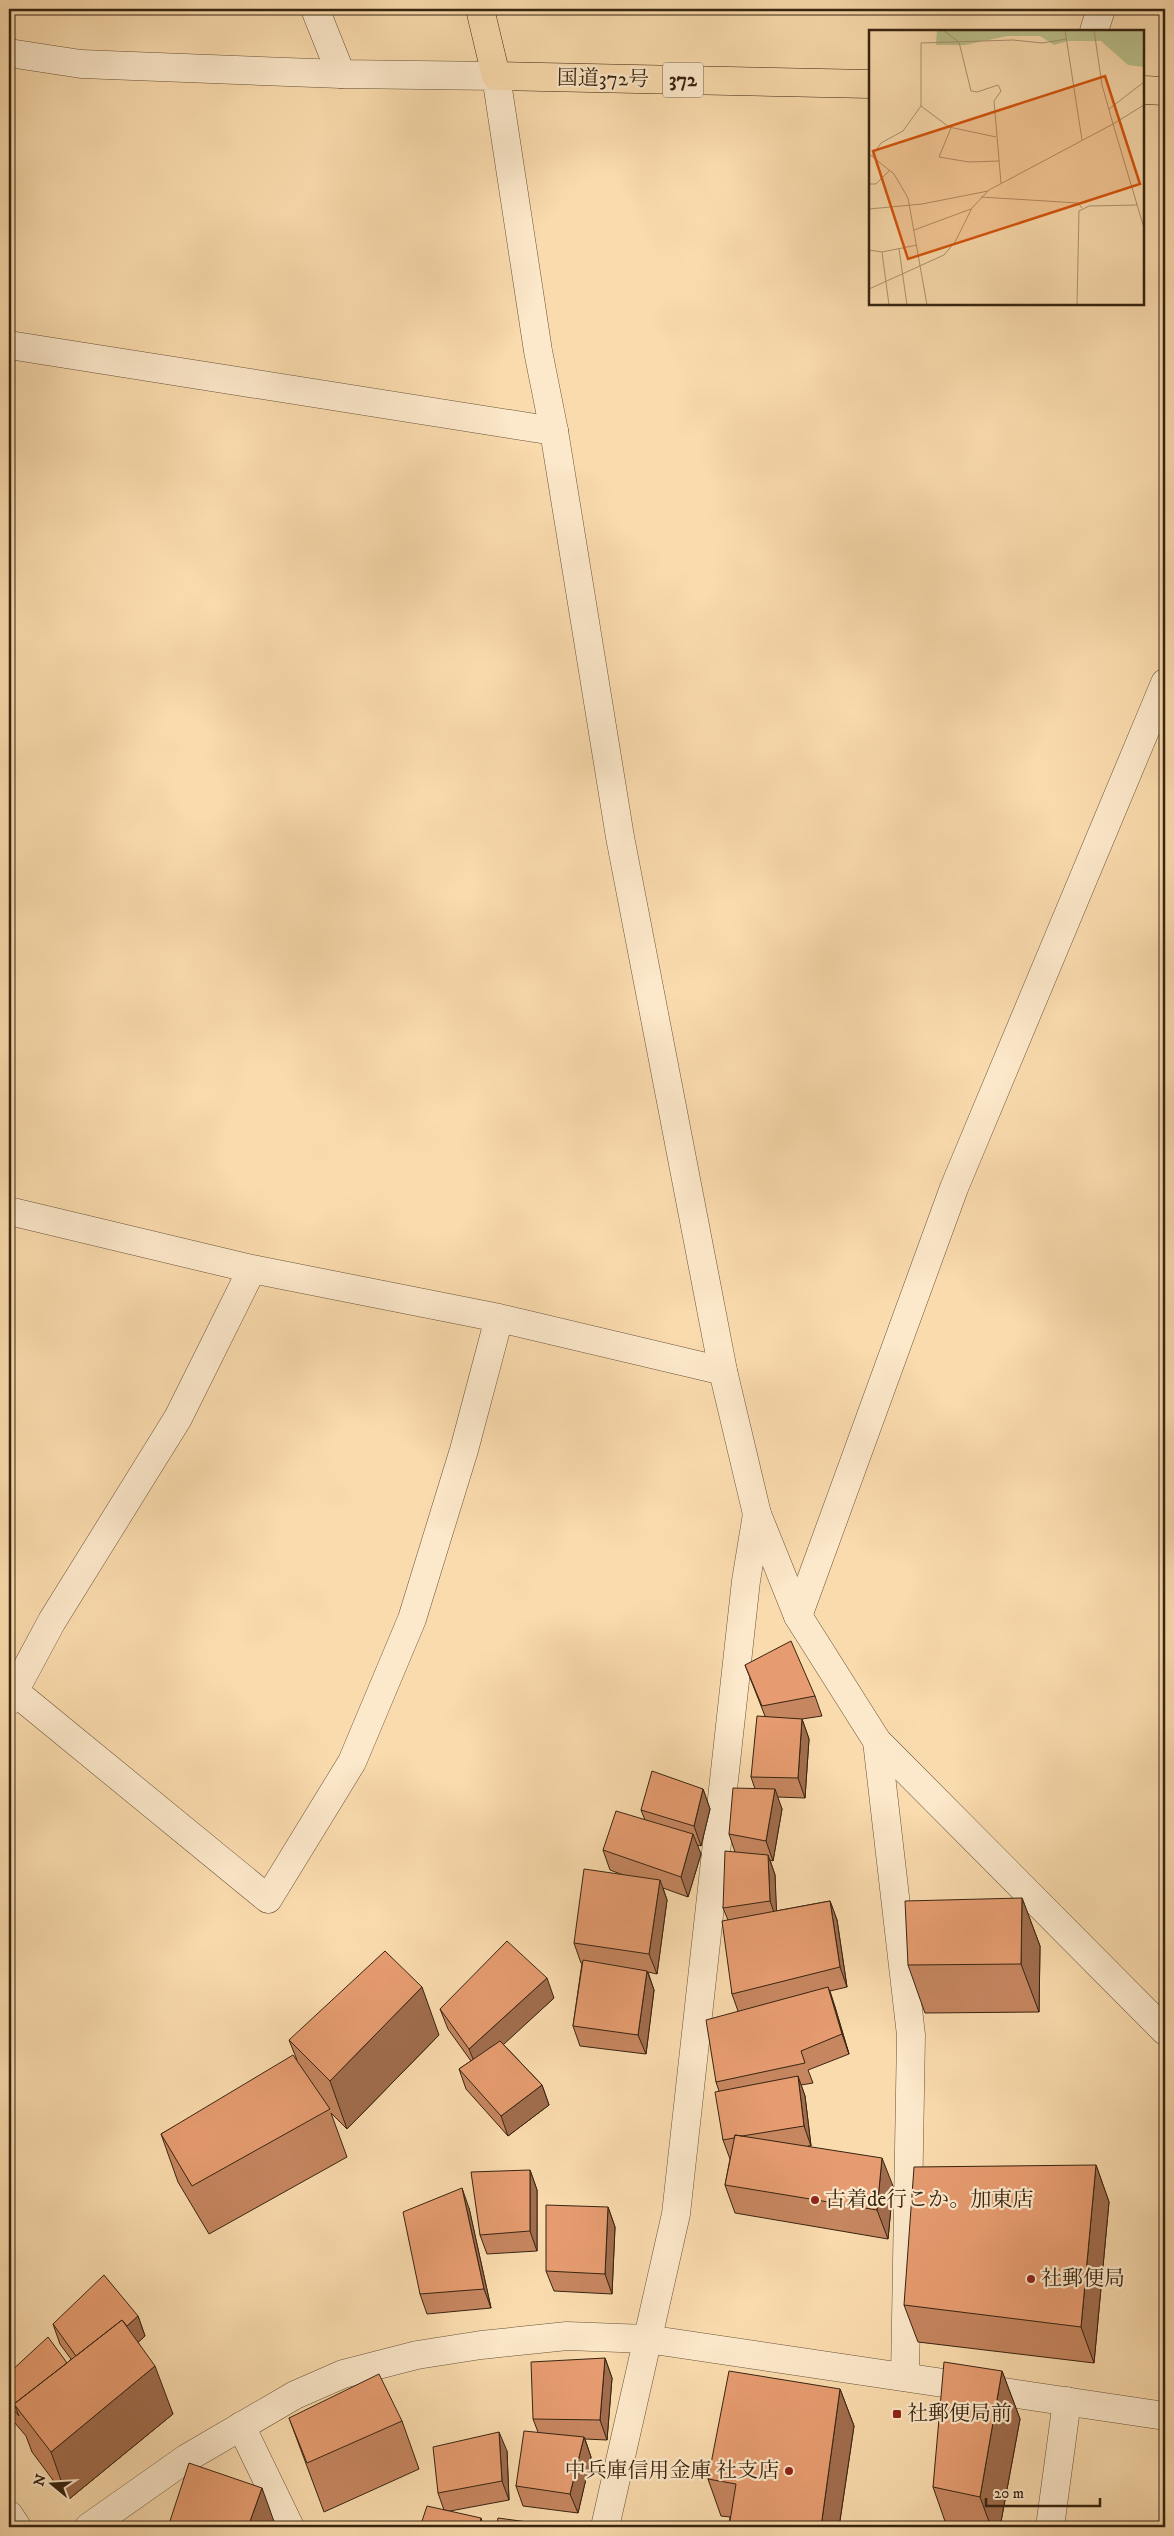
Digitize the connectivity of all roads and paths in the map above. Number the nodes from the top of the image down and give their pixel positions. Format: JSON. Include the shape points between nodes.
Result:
{"nodes":[{"id":1,"x":315,"y":9,"type":"edge"},
{"id":2,"x":480,"y":9,"type":"edge"},
{"id":3,"x":1101,"y":9,"type":"edge"},
{"id":4,"x":1094,"y":30,"type":"edge"},
{"id":5,"x":9,"y":53,"type":"edge"},
{"id":6,"x":341,"y":74,"type":"junction"},
{"id":7,"x":496,"y":76,"type":"junction"},
{"id":8,"x":869,"y":84,"type":"edge"},
{"id":9,"x":1144,"y":90,"type":"edge"},
{"id":10,"x":1165,"y":91,"type":"edge"},
{"id":11,"x":9,"y":345,"type":"edge"},
{"id":12,"x":554,"y":431,"type":"junction"},
{"id":13,"x":1165,"y":683,"type":"edge"},
{"id":14,"x":9,"y":1210,"type":"edge"},
{"id":15,"x":252,"y":1270,"type":"junction"},
{"id":16,"x":499,"y":1318,"type":"junction"},
{"id":17,"x":723,"y":1371,"type":"junction"},
{"id":18,"x":757,"y":1514,"type":"junction"},
{"id":19,"x":798,"y":1616,"type":"junction"},
{"id":20,"x":11,"y":1696,"type":"edge"},
{"id":21,"x":876,"y":1741,"type":"junction"},
{"id":22,"x":1165,"y":2031,"type":"edge"},
{"id":23,"x":647,"y":2339,"type":"junction"},
{"id":24,"x":905,"y":2377,"type":"junction"},
{"id":25,"x":1067,"y":2401,"type":"junction"},
{"id":26,"x":1165,"y":2416,"type":"edge"},
{"id":27,"x":241,"y":2426,"type":"junction"},
{"id":28,"x":9,"y":2515,"type":"edge"},
{"id":29,"x":17,"y":2527,"type":"edge"},
{"id":30,"x":89,"y":2527,"type":"edge"},
{"id":31,"x":290,"y":2527,"type":"edge"},
{"id":32,"x":605,"y":2527,"type":"edge"},
{"id":33,"x":1050,"y":2527,"type":"edge"}],
"edges":[{"from":1,"to":6,"type":"street"},
{"from":2,"to":7,"type":"highway"},
{"from":3,"to":4,"type":"street"},
{"from":5,"to":6,"type":"street","via":[[81,64]]},
{"from":6,"to":7,"type":"street"},
{"from":7,"to":8,"type":"highway","name":"国道372号","number":"372"},
{"from":7,"to":12,"type":"street"},
{"from":9,"to":10,"type":"highway"},
{"from":11,"to":12,"type":"street"},
{"from":12,"to":17,"type":"street","via":[[620,837]]},
{"from":13,"to":19,"type":"street","via":[[954,1188]]},
{"from":14,"to":15,"type":"street"},
{"from":15,"to":16,"type":"street"},
{"from":15,"to":20,"type":"street","via":[[178,1418],[52,1621]]},
{"from":16,"to":17,"type":"street"},
{"from":16,"to":20,"type":"street","via":[[464,1450],[412,1619],[352,1762],[268,1899]]},
{"from":17,"to":18,"type":"street"},
{"from":18,"to":19,"type":"street"},
{"from":18,"to":23,"type":"street","via":[[746,1580],[676,2214]]},
{"from":19,"to":21,"type":"street"},
{"from":21,"to":22,"type":"street"},
{"from":21,"to":24,"type":"street","via":[[911,2035]]},
{"from":23,"to":24,"type":"street"},
{"from":23,"to":27,"type":"street","via":[[568,2336],[417,2355],[343,2374],[295,2395]]},
{"from":23,"to":32,"type":"street"},
{"from":24,"to":25,"type":"street"},
{"from":25,"to":26,"type":"street"},
{"from":25,"to":33,"type":"street"},
{"from":27,"to":30,"type":"street","via":[[187,2458]]},
{"from":27,"to":31,"type":"street"},
{"from":28,"to":29,"type":"street"}]}
